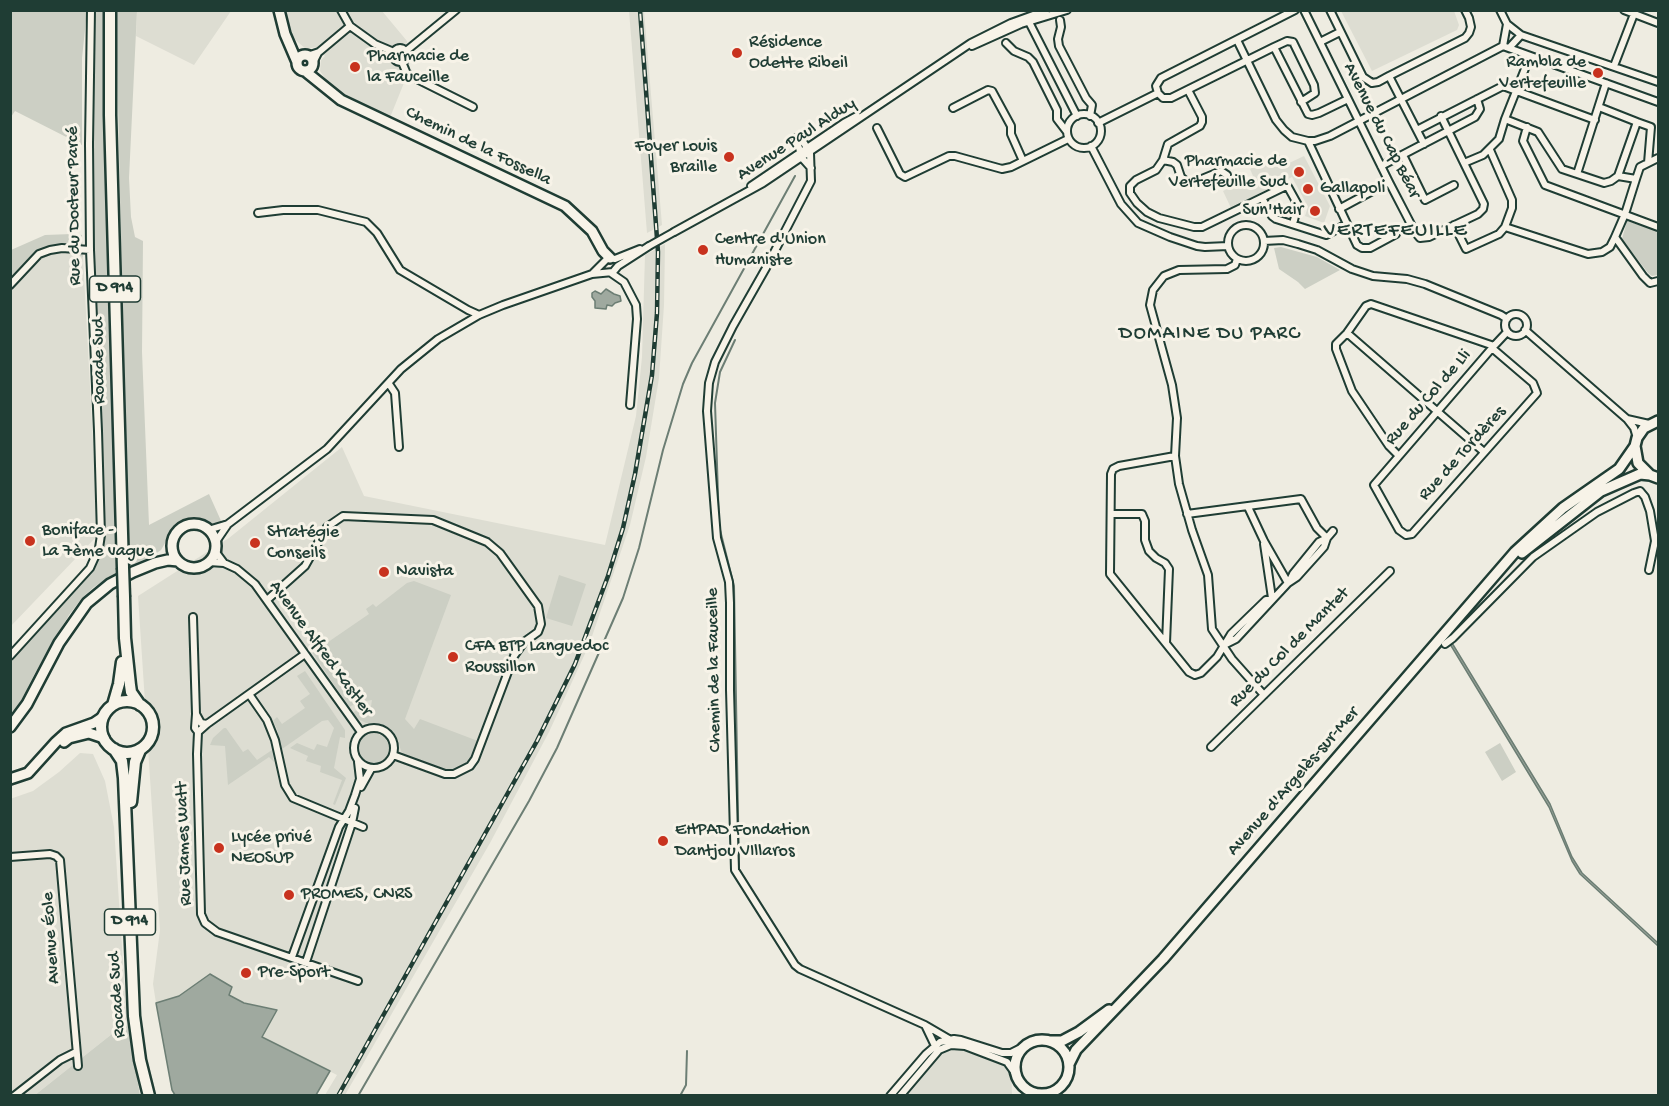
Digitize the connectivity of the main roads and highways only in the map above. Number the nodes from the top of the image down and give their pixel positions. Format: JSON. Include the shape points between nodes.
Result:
{"nodes":[{"id":1,"x":110,"y":10,"type":"edge"},
{"id":2,"x":279,"y":10,"type":"edge"},
{"id":3,"x":609,"y":264,"type":"road end"},
{"id":4,"x":1654,"y":422,"type":"edge"},
{"id":5,"x":1636,"y":442,"type":"junction"},
{"id":6,"x":1654,"y":476,"type":"edge"},
{"id":7,"x":172,"y":546,"type":"junction"},
{"id":8,"x":178,"y":561,"type":"junction"},
{"id":9,"x":155,"y":563,"type":"junction"},
{"id":10,"x":1486,"y":586,"type":"junction"},
{"id":11,"x":124,"y":638,"type":"junction"},
{"id":12,"x":113,"y":705,"type":"junction"},
{"id":13,"x":140,"y":705,"type":"junction"},
{"id":14,"x":103,"y":717,"type":"junction"},
{"id":15,"x":11,"y":726,"type":"edge"},
{"id":16,"x":104,"y":738,"type":"junction"},
{"id":17,"x":114,"y":749,"type":"junction"},
{"id":18,"x":140,"y":750,"type":"junction"},
{"id":19,"x":10,"y":779,"type":"edge"},
{"id":20,"x":10,"y":785,"type":"edge"},
{"id":21,"x":1124,"y":999,"type":"junction"},
{"id":22,"x":1051,"y":1041,"type":"junction"},
{"id":23,"x":1069,"y":1064,"type":"junction"},
{"id":24,"x":1016,"y":1076,"type":"junction"},
{"id":25,"x":149,"y":1095,"type":"edge"},
{"id":26,"x":154,"y":1095,"type":"edge"},
{"id":27,"x":1017,"y":1095,"type":"edge"},
{"id":28,"x":1041,"y":1095,"type":"edge"}],
"edges":[{"from":1,"to":11,"type":"main road","name":"Rocade Sud","number":"D 914","bridge":true},
{"from":2,"to":3,"type":"main road","name":"Chemin de la Fossella","via":[[290,45],[324,87],[341,100],[565,207],[592,231]]},
{"from":4,"to":5,"type":"main road","name":"Avenue d'Argelès-sur-Mer"},
{"from":5,"to":6,"type":"main road","via":[[1638,463]]},
{"from":5,"to":10,"type":"main road","name":"Avenue d'Argelès-sur-Mer","via":[[1619,469],[1549,520]]},
{"from":6,"to":10,"type":"main road","name":"Avenue d'Argelès-sur-Mer","via":[[1640,474],[1594,495]]},
{"from":7,"to":8,"type":"main road"},
{"from":7,"to":8,"type":"main road","via":[[177,532],[188,525],[208,530],[215,547],[209,562],[201,566],[187,567]]},
{"from":7,"to":9,"type":"main road"},
{"from":8,"to":9,"type":"main road"},
{"from":9,"to":15,"type":"main road","via":[[110,585],[87,603]]},
{"from":10,"to":21,"type":"main road","name":"Avenue d'Argelès-sur-Mer"},
{"from":11,"to":12,"type":"main road","name":"Rocade Sud","number":"D 914"},
{"from":11,"to":13,"type":"main road","name":"Rocade Sud","number":"D 914","via":[[131,692]]},
{"from":12,"to":13,"type":"main road","via":[[126,701]]},
{"from":12,"to":14,"type":"main road"},
{"from":13,"to":18,"type":"main road","via":[[153,728]]},
{"from":14,"to":16,"type":"main road"},
{"from":14,"to":19,"type":"main road","via":[[66,734],[28,773]]},
{"from":16,"to":17,"type":"main road"},
{"from":16,"to":20,"type":"main road","via":[[89,733],[69,738],[33,777]]},
{"from":17,"to":18,"type":"main road","via":[[127,753]]},
{"from":17,"to":25,"type":"main road","name":"Rocade Sud","number":"D 914","via":[[122,761],[124,778],[134,1016]]},
{"from":18,"to":26,"type":"main road","name":"Rocade Sud","number":"D 914","via":[[131,803],[136,964],[139,1017]]},
{"from":21,"to":22,"type":"main road","name":"Avenue d'Argelès-sur-Mer","via":[[1079,1032],[1062,1041]]},
{"from":21,"to":23,"type":"main road","name":"Avenue d'Argelès-sur-Mer","via":[[1076,1050]]},
{"from":22,"to":23,"type":"main road","via":[[1063,1050]]},
{"from":22,"to":24,"type":"main road","via":[[1036,1040],[1023,1047],[1016,1057]]},
{"from":23,"to":28,"type":"main road","via":[[1062,1086]]},
{"from":24,"to":27,"type":"main road"},
{"from":24,"to":28,"type":"main road","via":[[1023,1087]]}]}
